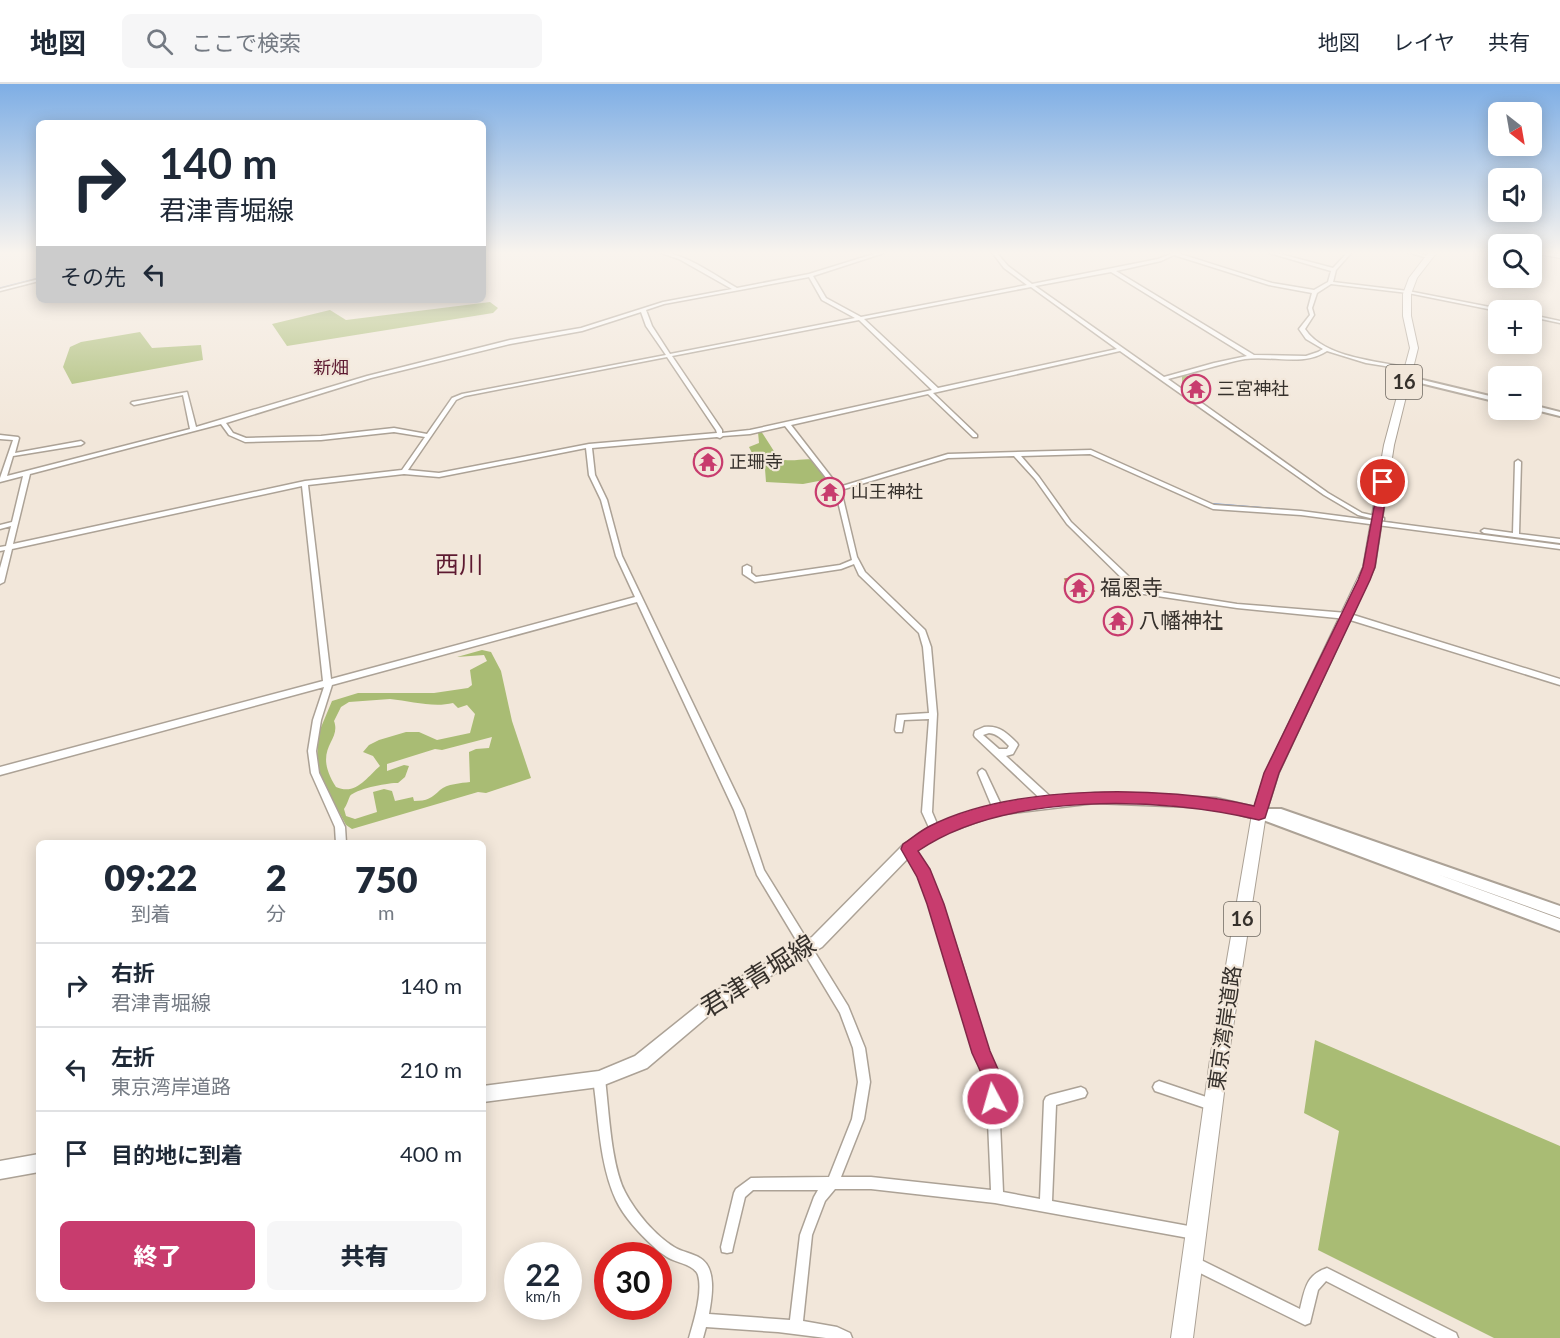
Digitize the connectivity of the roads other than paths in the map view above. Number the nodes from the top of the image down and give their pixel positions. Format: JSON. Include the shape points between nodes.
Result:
{"nodes":[{"id":1,"x":644,"y":310,"type":"edge"},
{"id":2,"x":642,"y":311,"type":"edge"},
{"id":3,"x":844,"y":311,"type":"edge"},
{"id":4,"x":905,"y":311,"type":"edge"},
{"id":5,"x":1067,"y":311,"type":"edge"},
{"id":6,"x":1178,"y":311,"type":"edge"},
{"id":7,"x":1311,"y":311,"type":"edge"},
{"id":8,"x":1407,"y":311,"type":"edge"},
{"id":9,"x":1542,"y":318,"type":"edge"},
{"id":10,"x":861,"y":319,"type":"junction"},
{"id":11,"x":1560,"y":322,"type":"edge"},
{"id":12,"x":1122,"y":349,"type":"junction"},
{"id":13,"x":1327,"y":349,"type":"junction"},
{"id":14,"x":669,"y":356,"type":"junction"},
{"id":15,"x":1253,"y":357,"type":"junction"},
{"id":16,"x":1407,"y":374,"type":"junction"},
{"id":17,"x":1163,"y":379,"type":"junction"},
{"id":18,"x":932,"y":391,"type":"junction"},
{"id":19,"x":1488,"y":397,"type":"edge"},
{"id":20,"x":134,"y":403,"type":"dead end"},
{"id":21,"x":1542,"y":410,"type":"edge"},
{"id":22,"x":1560,"y":414,"type":"edge"},
{"id":23,"x":222,"y":422,"type":"junction"},
{"id":24,"x":787,"y":424,"type":"junction"},
{"id":25,"x":193,"y":429,"type":"junction"},
{"id":26,"x":428,"y":436,"type":"junction"},
{"id":27,"x":720,"y":436,"type":"junction"},
{"id":28,"x":975,"y":436,"type":"dead end"},
{"id":29,"x":0,"y":437,"type":"edge"},
{"id":30,"x":81,"y":443,"type":"dead end"},
{"id":31,"x":589,"y":446,"type":"junction"},
{"id":32,"x":1016,"y":454,"type":"junction"},
{"id":33,"x":11,"y":455,"type":"junction"},
{"id":34,"x":1518,"y":462,"type":"dead end"},
{"id":35,"x":404,"y":472,"type":"junction"},
{"id":36,"x":27,"y":474,"type":"junction"},
{"id":37,"x":1,"y":480,"type":"edge"},
{"id":38,"x":305,"y":483,"type":"junction"},
{"id":39,"x":838,"y":489,"type":"junction"},
{"id":40,"x":1376,"y":521,"type":"junction"},
{"id":41,"x":15,"y":523,"type":"junction"},
{"id":42,"x":0,"y":527,"type":"edge"},
{"id":43,"x":1516,"y":535,"type":"junction"},
{"id":44,"x":1560,"y":541,"type":"edge"},
{"id":45,"x":9,"y":547,"type":"junction"},
{"id":46,"x":1560,"y":547,"type":"edge"},
{"id":47,"x":0,"y":549,"type":"edge"},
{"id":48,"x":856,"y":561,"type":"junction"},
{"id":49,"x":747,"y":567,"type":"dead end"},
{"id":50,"x":0,"y":582,"type":"edge"},
{"id":51,"x":638,"y":599,"type":"junction"},
{"id":52,"x":1347,"y":616,"type":"junction"},
{"id":53,"x":328,"y":682,"type":"junction"},
{"id":54,"x":1560,"y":682,"type":"edge"},
{"id":55,"x":933,"y":716,"type":"junction"},
{"id":56,"x":899,"y":730,"type":"dead end"},
{"id":57,"x":997,"y":753,"type":"dead end"},
{"id":58,"x":0,"y":771,"type":"edge"},
{"id":59,"x":997,"y":778,"type":"dead end"},
{"id":60,"x":1050,"y":802,"type":"junction"},
{"id":61,"x":998,"y":809,"type":"junction"},
{"id":62,"x":1259,"y":814,"type":"junction"},
{"id":63,"x":935,"y":831,"type":"junction"},
{"id":64,"x":341,"y":840,"type":"edge"},
{"id":65,"x":908,"y":849,"type":"junction"},
{"id":66,"x":1560,"y":912,"type":"edge"},
{"id":67,"x":1560,"y":925,"type":"edge"},
{"id":68,"x":806,"y":950,"type":"junction"},
{"id":69,"x":599,"y":1079,"type":"junction"},
{"id":70,"x":1159,"y":1087,"type":"dead end"},
{"id":71,"x":1081,"y":1093,"type":"dead end"},
{"id":72,"x":486,"y":1094,"type":"edge"},
{"id":73,"x":1214,"y":1105,"type":"junction"},
{"id":74,"x":36,"y":1164,"type":"edge"},
{"id":75,"x":0,"y":1170,"type":"edge"},
{"id":76,"x":833,"y":1182,"type":"junction"},
{"id":77,"x":995,"y":1197,"type":"junction"},
{"id":78,"x":1046,"y":1206,"type":"junction"},
{"id":79,"x":1194,"y":1233,"type":"junction"},
{"id":80,"x":727,"y":1247,"type":"dead end"},
{"id":81,"x":1191,"y":1262,"type":"junction"},
{"id":82,"x":702,"y":1320,"type":"junction"},
{"id":83,"x":796,"y":1327,"type":"junction"},
{"id":84,"x":696,"y":1338,"type":"edge"},
{"id":85,"x":845,"y":1338,"type":"edge"},
{"id":86,"x":1182,"y":1338,"type":"edge"},
{"id":87,"x":1451,"y":1338,"type":"edge"}],
"edges":[{"from":1,"to":14,"type":"street","via":[[649,327]]},
{"from":2,"to":23,"type":"street","via":[[582,329],[510,342],[369,377]]},
{"from":3,"to":10,"type":"street"},
{"from":4,"to":10,"type":"street"},
{"from":5,"to":12,"type":"street"},
{"from":6,"to":15,"type":"street"},
{"from":7,"to":13,"type":"street","via":[[1312,315],[1302,329],[1311,342]]},
{"from":8,"to":16,"type":"main road","name":"東京湾岸道路","number":"16","via":[[1414,341]]},
{"from":9,"to":11,"type":"street"},
{"from":10,"to":14,"type":"street"},
{"from":10,"to":18,"type":"street"},
{"from":12,"to":17,"type":"street"},
{"from":12,"to":18,"type":"street"},
{"from":13,"to":15,"type":"street","via":[[1319,355],[1298,359]]},
{"from":13,"to":16,"type":"street"},
{"from":14,"to":26,"type":"street","via":[[464,395],[454,399]]},
{"from":14,"to":27,"type":"street"},
{"from":15,"to":17,"type":"street"},
{"from":16,"to":19,"type":"street"},
{"from":16,"to":40,"type":"main road","name":"東京湾岸道路","number":"16"},
{"from":17,"to":40,"type":"street","via":[[1348,509]]},
{"from":18,"to":24,"type":"street"},
{"from":18,"to":28,"type":"street"},
{"from":20,"to":25,"type":"street","via":[[184,393]]},
{"from":21,"to":22,"type":"street"},
{"from":23,"to":25,"type":"street"},
{"from":23,"to":26,"type":"street","via":[[231,434],[245,440],[321,438],[394,430]]},
{"from":24,"to":27,"type":"street"},
{"from":24,"to":39,"type":"street"},
{"from":25,"to":36,"type":"street"},
{"from":26,"to":35,"type":"street"},
{"from":27,"to":31,"type":"street"},
{"from":29,"to":33,"type":"street","via":[[16,438]]},
{"from":30,"to":33,"type":"street"},
{"from":31,"to":35,"type":"street","via":[[439,475]]},
{"from":31,"to":51,"type":"street","via":[[592,475]]},
{"from":32,"to":39,"type":"street","via":[[948,456]]},
{"from":32,"to":40,"type":"street","via":[[1091,452],[1213,507]]},
{"from":32,"to":52,"type":"street","via":[[1069,523],[1140,591],[1237,606]]},
{"from":33,"to":37,"type":"street"},
{"from":34,"to":43,"type":"street"},
{"from":35,"to":38,"type":"street"},
{"from":36,"to":37,"type":"street"},
{"from":36,"to":41,"type":"street"},
{"from":38,"to":45,"type":"street"},
{"from":38,"to":53,"type":"street"},
{"from":39,"to":48,"type":"street"},
{"from":40,"to":43,"type":"street"},
{"from":40,"to":46,"type":"street"},
{"from":40,"to":52,"type":"main road","name":"東京湾岸道路","number":"16","via":[[1369,567]]},
{"from":41,"to":42,"type":"street"},
{"from":41,"to":45,"type":"street"},
{"from":43,"to":44,"type":"street"},
{"from":45,"to":47,"type":"street"},
{"from":45,"to":50,"type":"street"},
{"from":48,"to":49,"type":"street","via":[[841,567],[755,580],[748,577]]},
{"from":48,"to":55,"type":"street","via":[[875,588],[921,632],[927,647]]},
{"from":51,"to":53,"type":"street"},
{"from":51,"to":68,"type":"street","via":[[739,810],[760,872]]},
{"from":52,"to":54,"type":"street"},
{"from":52,"to":62,"type":"main road","name":"東京湾岸道路","number":"16","via":[[1272,773]]},
{"from":53,"to":58,"type":"street"},
{"from":53,"to":64,"type":"street","via":[[312,750],[315,773],[340,827]]},
{"from":55,"to":56,"type":"street","via":[[900,717]]},
{"from":55,"to":63,"type":"street","via":[[926,792],[927,812]]},
{"from":57,"to":60,"type":"street"},
{"from":59,"to":61,"type":"street","via":[[984,776]]},
{"from":60,"to":61,"type":"main road","name":"君津青堀線"},
{"from":60,"to":62,"type":"main road","name":"君津青堀線","via":[[1095,798],[1173,800],[1216,803]]},
{"from":61,"to":63,"type":"main road","name":"君津青堀線"},
{"from":62,"to":66,"type":"street","via":[[1281,814]]},
{"from":62,"to":67,"type":"street"},
{"from":62,"to":73,"type":"main road","name":"東京湾岸道路","number":"16"},
{"from":63,"to":65,"type":"main road","name":"君津青堀線"},
{"from":65,"to":68,"type":"main road","name":"君津青堀線"},
{"from":65,"to":77,"type":"street","via":[[936,904],[981,1053],[992,1076]]},
{"from":68,"to":69,"type":"main road","name":"君津青堀線","via":[[721,996],[641,1062]]},
{"from":68,"to":76,"type":"street","via":[[844,1010],[859,1048],[864,1082],[858,1119]]},
{"from":69,"to":72,"type":"main road","name":"君津青堀線"},
{"from":69,"to":82,"type":"street","via":[[612,1166],[621,1196],[670,1252],[699,1266],[705,1286]]},
{"from":70,"to":73,"type":"street"},
{"from":71,"to":78,"type":"street","via":[[1050,1101]]},
{"from":73,"to":79,"type":"main road","name":"東京湾岸道路","number":"16"},
{"from":74,"to":75,"type":"main road"},
{"from":76,"to":77,"type":"street"},
{"from":76,"to":80,"type":"street","via":[[744,1187]]},
{"from":76,"to":83,"type":"street","via":[[820,1197],[806,1235]]},
{"from":77,"to":78,"type":"street"},
{"from":78,"to":79,"type":"street"},
{"from":79,"to":81,"type":"main road","name":"東京湾岸道路","number":"16"},
{"from":81,"to":86,"type":"main road","name":"東京湾岸道路","number":"16"},
{"from":81,"to":87,"type":"street","via":[[1305,1318],[1315,1281],[1327,1274]]},
{"from":82,"to":83,"type":"street"},
{"from":82,"to":84,"type":"street"},
{"from":83,"to":85,"type":"street","via":[[839,1333]]}]}
